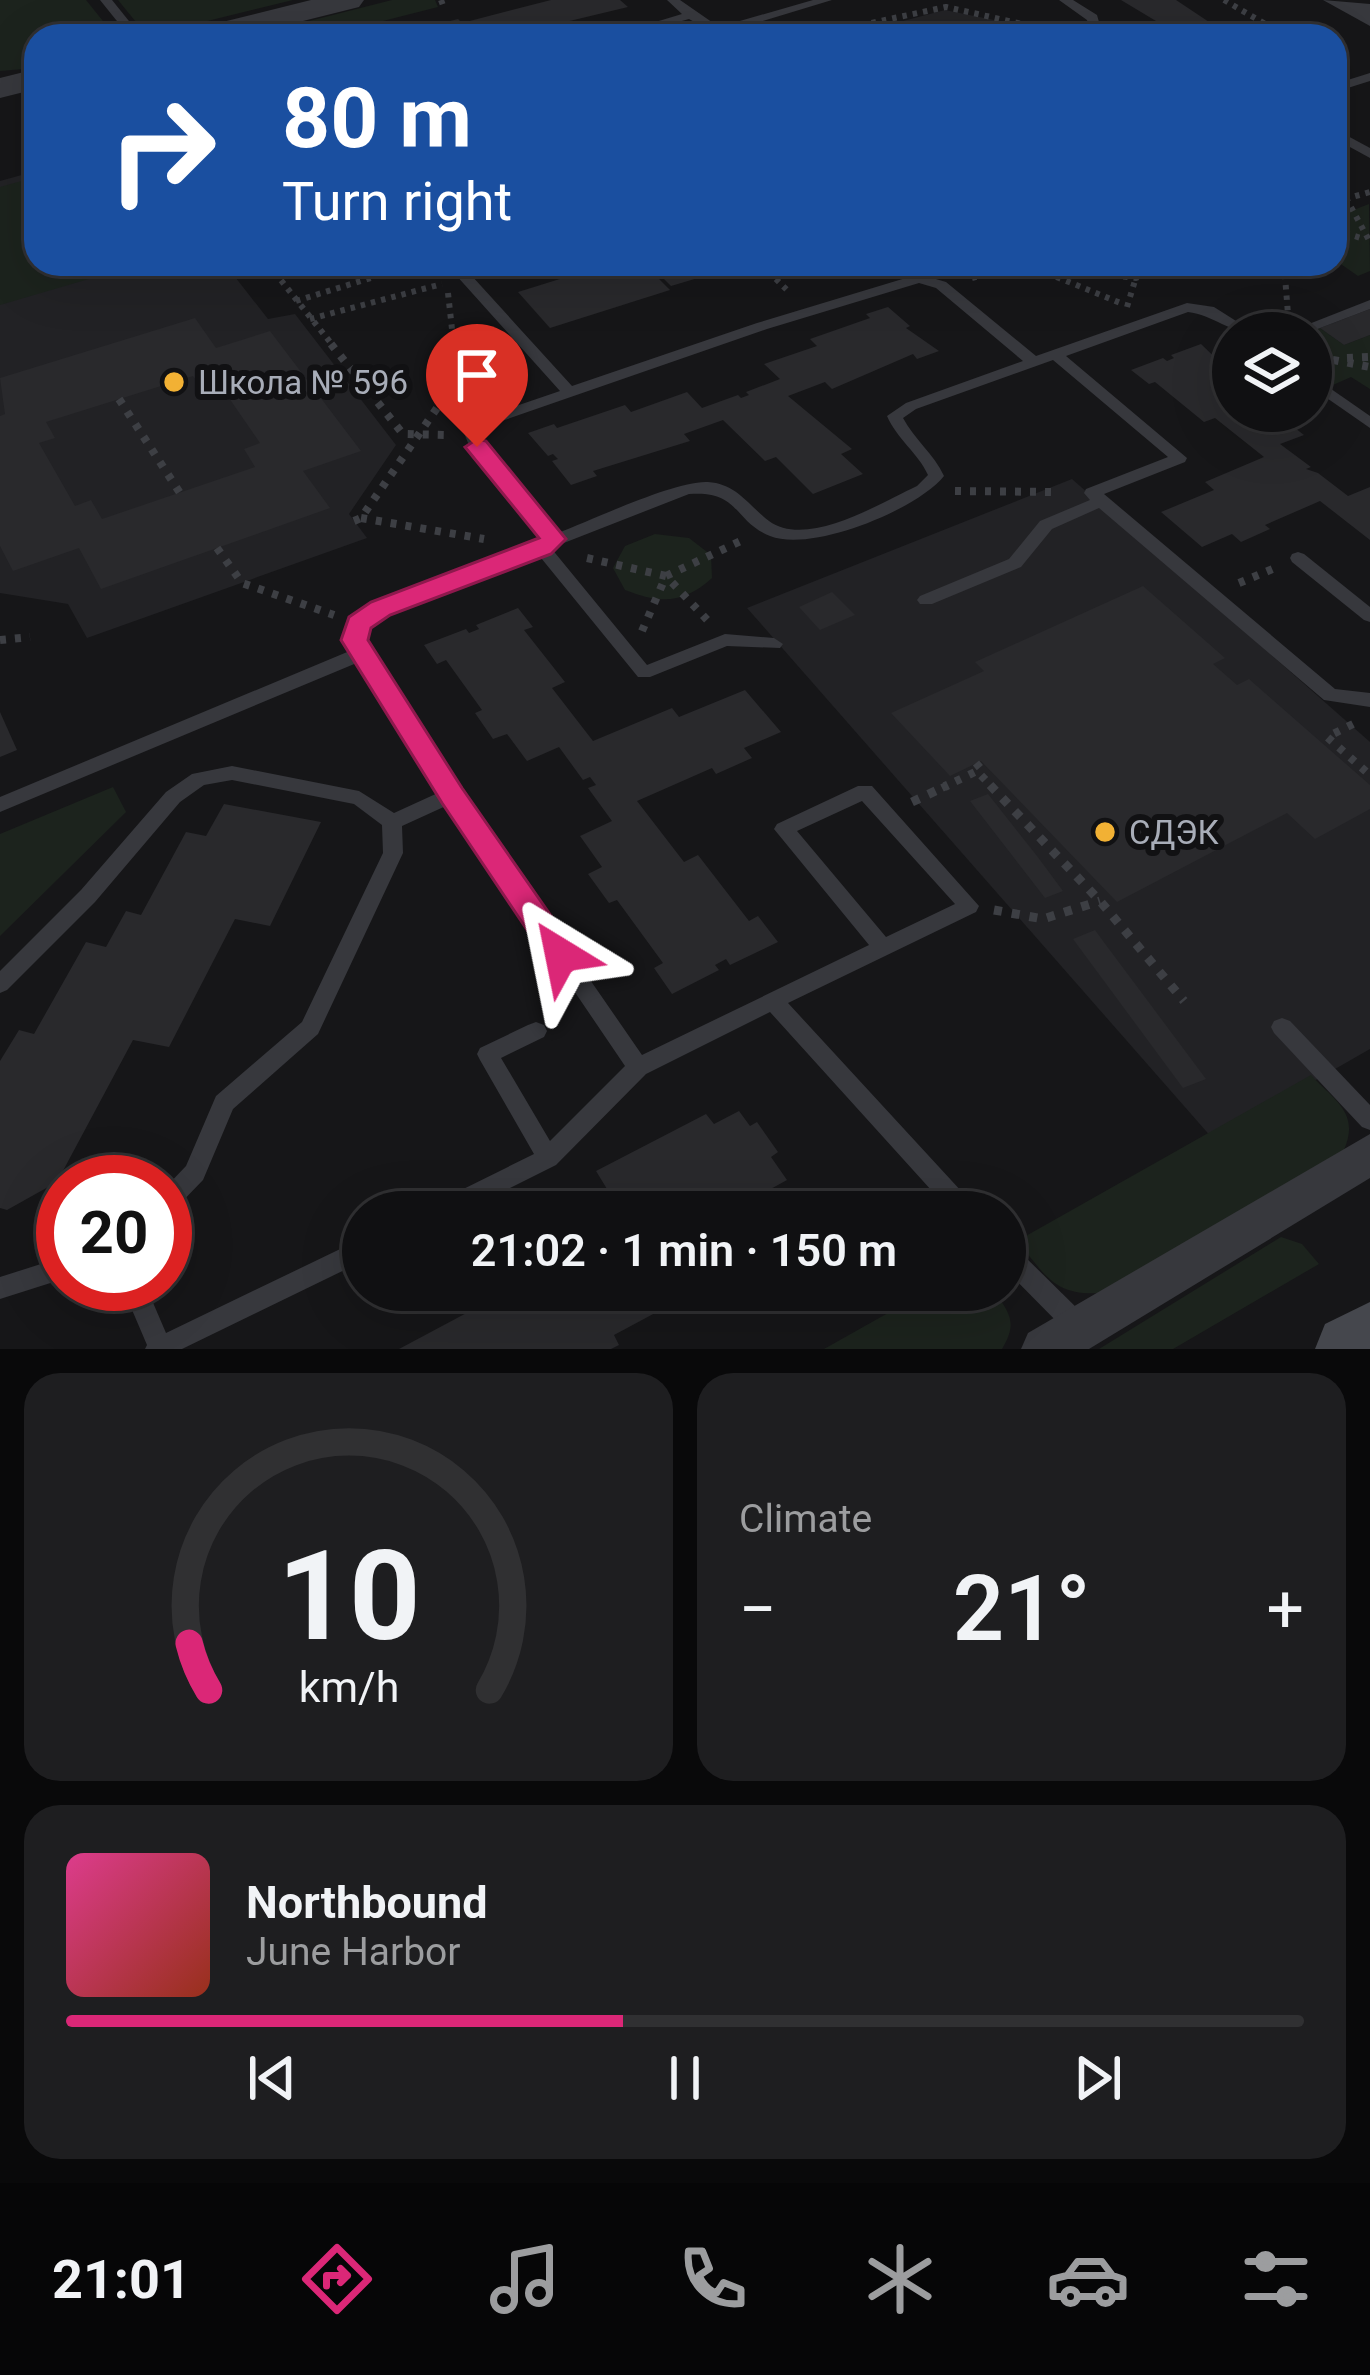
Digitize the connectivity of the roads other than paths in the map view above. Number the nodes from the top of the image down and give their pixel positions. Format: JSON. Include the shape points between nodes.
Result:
{"nodes":[{"id":1,"x":106,"y":0,"type":"edge"},
{"id":2,"x":673,"y":0,"type":"edge"},
{"id":3,"x":826,"y":0,"type":"edge"},
{"id":4,"x":1065,"y":0,"type":"edge"},
{"id":5,"x":1339,"y":0,"type":"edge"},
{"id":6,"x":328,"y":2,"type":"edge"},
{"id":7,"x":691,"y":15,"type":"junction"},
{"id":8,"x":1370,"y":17,"type":"edge"},
{"id":9,"x":125,"y":24,"type":"edge"},
{"id":10,"x":248,"y":24,"type":"edge"},
{"id":11,"x":658,"y":24,"type":"edge"},
{"id":12,"x":704,"y":24,"type":"edge"},
{"id":13,"x":747,"y":24,"type":"edge"},
{"id":14,"x":1094,"y":24,"type":"edge"},
{"id":15,"x":464,"y":276,"type":"edge"},
{"id":16,"x":1370,"y":304,"type":"edge"},
{"id":17,"x":1212,"y":312,"type":"edge"},
{"id":18,"x":1332,"y":318,"type":"edge"},
{"id":19,"x":1057,"y":356,"type":"junction"},
{"id":20,"x":1032,"y":360,"type":"junction"},
{"id":21,"x":569,"y":392,"type":"junction"},
{"id":22,"x":1332,"y":395,"type":"edge"},
{"id":23,"x":1370,"y":423,"type":"edge"},
{"id":24,"x":1096,"y":497,"type":"junction"},
{"id":25,"x":548,"y":544,"type":"junction"},
{"id":26,"x":1298,"y":558,"type":"road end"},
{"id":27,"x":926,"y":600,"type":"dead end"},
{"id":28,"x":1370,"y":616,"type":"edge"},
{"id":29,"x":774,"y":644,"type":"dead end"},
{"id":30,"x":362,"y":653,"type":"junction"},
{"id":31,"x":1370,"y":700,"type":"edge"},
{"id":32,"x":452,"y":795,"type":"junction"},
{"id":33,"x":0,"y":805,"type":"edge"},
{"id":34,"x":392,"y":822,"type":"junction"},
{"id":35,"x":883,"y":948,"type":"junction"},
{"id":36,"x":0,"y":984,"type":"edge"},
{"id":37,"x":773,"y":1001,"type":"junction"},
{"id":38,"x":1282,"y":1027,"type":"dead end"},
{"id":39,"x":536,"y":1031,"type":"dead end"},
{"id":40,"x":638,"y":1067,"type":"junction"},
{"id":41,"x":1370,"y":1120,"type":"edge"},
{"id":42,"x":1370,"y":1154,"type":"edge"},
{"id":43,"x":548,"y":1159,"type":"junction"},
{"id":44,"x":192,"y":1177,"type":"edge"},
{"id":45,"x":482,"y":1191,"type":"edge"},
{"id":46,"x":947,"y":1191,"type":"edge"},
{"id":47,"x":342,"y":1259,"type":"edge"},
{"id":48,"x":36,"y":1277,"type":"edge"},
{"id":49,"x":1026,"y":1284,"type":"edge"},
{"id":50,"x":0,"y":1288,"type":"edge"},
{"id":51,"x":144,"y":1311,"type":"edge"},
{"id":52,"x":1370,"y":1337,"type":"edge"},
{"id":53,"x":1063,"y":1338,"type":"edge"},
{"id":54,"x":159,"y":1348,"type":"edge"},
{"id":55,"x":1352,"y":1349,"type":"edge"}],
"edges":[{"from":1,"to":9,"type":"lane"},
{"from":2,"to":7,"type":"lane"},
{"from":3,"to":13,"type":"lane"},
{"from":4,"to":14,"type":"lane"},
{"from":5,"to":8,"type":"street"},
{"from":6,"to":10,"type":"street"},
{"from":7,"to":11,"type":"lane"},
{"from":7,"to":12,"type":"lane"},
{"from":15,"to":21,"type":"lane"},
{"from":16,"to":18,"type":"lane"},
{"from":17,"to":19,"type":"lane","via":[[1187,308]]},
{"from":19,"to":20,"type":"lane"},
{"from":19,"to":24,"type":"lane","via":[[1179,458]]},
{"from":20,"to":21,"type":"lane","via":[[941,285],[919,278]]},
{"from":20,"to":25,"type":"lane","via":[[895,416],[936,476],[923,490],[812,535],[769,529],[732,492],[710,484]]},
{"from":21,"to":25,"type":"lane","via":[[472,433]]},
{"from":22,"to":23,"type":"lane"},
{"from":24,"to":27,"type":"lane","via":[[1046,525],[1015,563]]},
{"from":24,"to":31,"type":"lane","via":[[1330,694]]},
{"from":25,"to":29,"type":"lane","via":[[644,673],[725,640]]},
{"from":25,"to":30,"type":"lane","via":[[380,608],[358,624]]},
{"from":26,"to":28,"type":"lane"},
{"from":30,"to":32,"type":"lane"},
{"from":30,"to":33,"type":"lane"},
{"from":32,"to":34,"type":"lane"},
{"from":32,"to":40,"type":"lane"},
{"from":34,"to":36,"type":"lane","via":[[359,798],[232,773],[199,778]]},
{"from":34,"to":44,"type":"lane","via":[[392,853],[310,1028],[224,1103]]},
{"from":35,"to":35,"type":"lane","via":[[968,906],[865,790],[784,829]]},
{"from":35,"to":37,"type":"lane"},
{"from":37,"to":40,"type":"lane"},
{"from":37,"to":46,"type":"lane"},
{"from":38,"to":41,"type":"lane"},
{"from":39,"to":43,"type":"lane","via":[[488,1054]]},
{"from":40,"to":43,"type":"lane"},
{"from":42,"to":53,"type":"street"},
{"from":43,"to":45,"type":"lane"},
{"from":47,"to":54,"type":"lane"},
{"from":48,"to":50,"type":"lane"},
{"from":49,"to":53,"type":"lane"},
{"from":51,"to":54,"type":"lane"},
{"from":52,"to":55,"type":"main road"}]}
